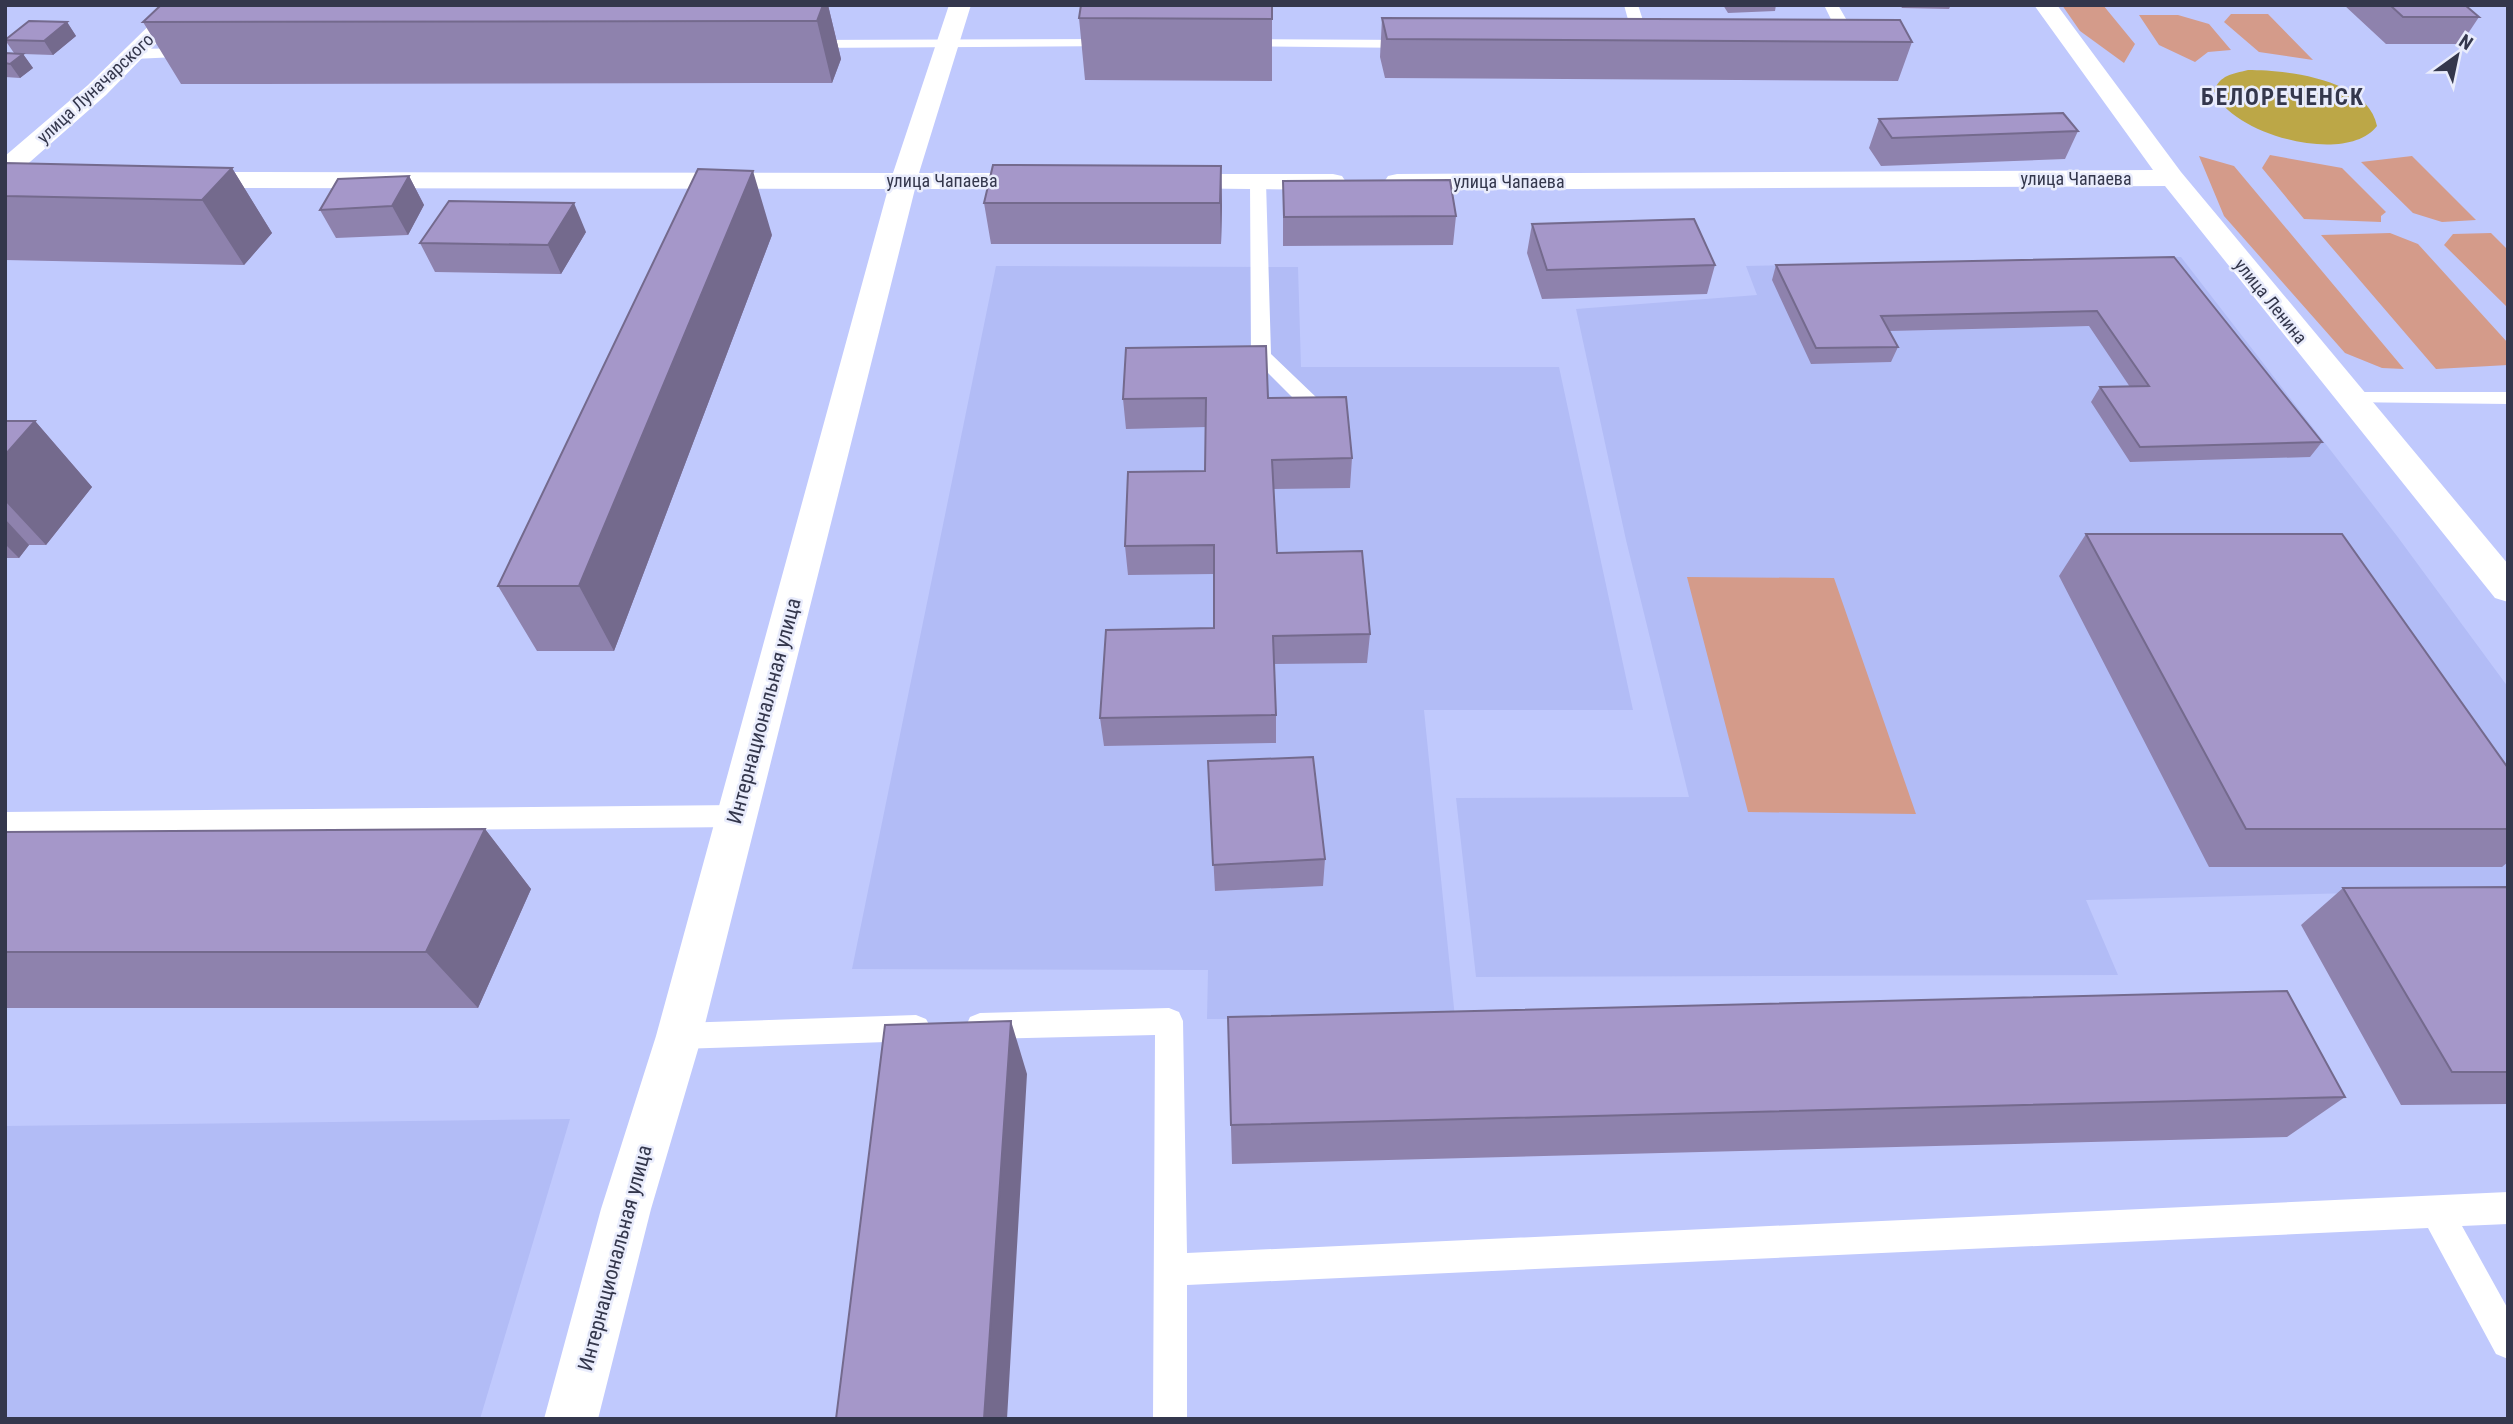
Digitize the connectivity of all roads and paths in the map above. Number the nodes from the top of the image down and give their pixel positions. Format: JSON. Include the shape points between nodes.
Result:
{"nodes":[{"id":1,"x":183,"y":5,"type":"edge"},
{"id":2,"x":960,"y":5,"type":"edge"},
{"id":3,"x":1631,"y":5,"type":"edge"},
{"id":4,"x":1831,"y":5,"type":"edge"},
{"id":5,"x":2045,"y":5,"type":"edge"},
{"id":6,"x":948,"y":42,"type":"junction"},
{"id":7,"x":1132,"y":43,"type":"edge"},
{"id":8,"x":1226,"y":43,"type":"edge"},
{"id":9,"x":787,"y":44,"type":"edge"},
{"id":10,"x":1427,"y":44,"type":"edge"},
{"id":11,"x":1643,"y":45,"type":"edge"},
{"id":12,"x":1840,"y":46,"type":"edge"},
{"id":13,"x":203,"y":53,"type":"edge"},
{"id":14,"x":134,"y":54,"type":"junction"},
{"id":15,"x":5,"y":170,"type":"edge"},
{"id":16,"x":2172,"y":178,"type":"junction"},
{"id":17,"x":156,"y":180,"type":"edge"},
{"id":18,"x":904,"y":180,"type":"junction"},
{"id":19,"x":1070,"y":181,"type":"edge"},
{"id":20,"x":1137,"y":181,"type":"edge"},
{"id":21,"x":1258,"y":182,"type":"junction"},
{"id":22,"x":2349,"y":398,"type":"junction"},
{"id":23,"x":2508,"y":398,"type":"edge"},
{"id":24,"x":1311,"y":404,"type":"edge"},
{"id":25,"x":2508,"y":589,"type":"edge"},
{"id":26,"x":737,"y":816,"type":"junction"},
{"id":27,"x":5,"y":823,"type":"edge"},
{"id":28,"x":679,"y":1036,"type":"junction"},
{"id":29,"x":2508,"y":1208,"type":"edge"},
{"id":30,"x":2437,"y":1213,"type":"junction"},
{"id":31,"x":1171,"y":1269,"type":"junction"},
{"id":32,"x":2508,"y":1342,"type":"edge"},
{"id":33,"x":571,"y":1419,"type":"edge"},
{"id":34,"x":1170,"y":1419,"type":"edge"}],
"edges":[{"from":1,"to":14,"type":"street","name":"улица Луначарского"},
{"from":2,"to":6,"type":"street","name":"Интернациональная улица"},
{"from":3,"to":11,"type":"lane"},
{"from":4,"to":12,"type":"lane","via":[[1853,46]]},
{"from":5,"to":16,"type":"street","name":"улица Ленина"},
{"from":6,"to":7,"type":"lane"},
{"from":6,"to":9,"type":"lane"},
{"from":6,"to":18,"type":"street","name":"Интернациональная улица"},
{"from":8,"to":10,"type":"lane"},
{"from":13,"to":14,"type":"lane"},
{"from":14,"to":15,"type":"street","name":"улица Луначарского"},
{"from":16,"to":21,"type":"street","name":"улица Чапаева"},
{"from":16,"to":22,"type":"street","name":"улица Ленина"},
{"from":17,"to":18,"type":"street","name":"улица Чапаева"},
{"from":18,"to":19,"type":"street","name":"улица Чапаева"},
{"from":18,"to":26,"type":"street","name":"Интернациональная улица"},
{"from":20,"to":21,"type":"street","name":"улица Чапаева"},
{"from":21,"to":24,"type":"lane","via":[[1261,356]]},
{"from":22,"to":23,"type":"lane"},
{"from":22,"to":25,"type":"street","name":"улица Ленина"},
{"from":26,"to":27,"type":"lane"},
{"from":26,"to":28,"type":"street","name":"Интернациональная улица"},
{"from":28,"to":31,"type":"lane","via":[[1169,1021]]},
{"from":28,"to":33,"type":"street","name":"Интернациональная улица","via":[[626,1209]]},
{"from":29,"to":30,"type":"lane"},
{"from":30,"to":31,"type":"lane"},
{"from":30,"to":32,"type":"lane"},
{"from":31,"to":34,"type":"lane"}]}
